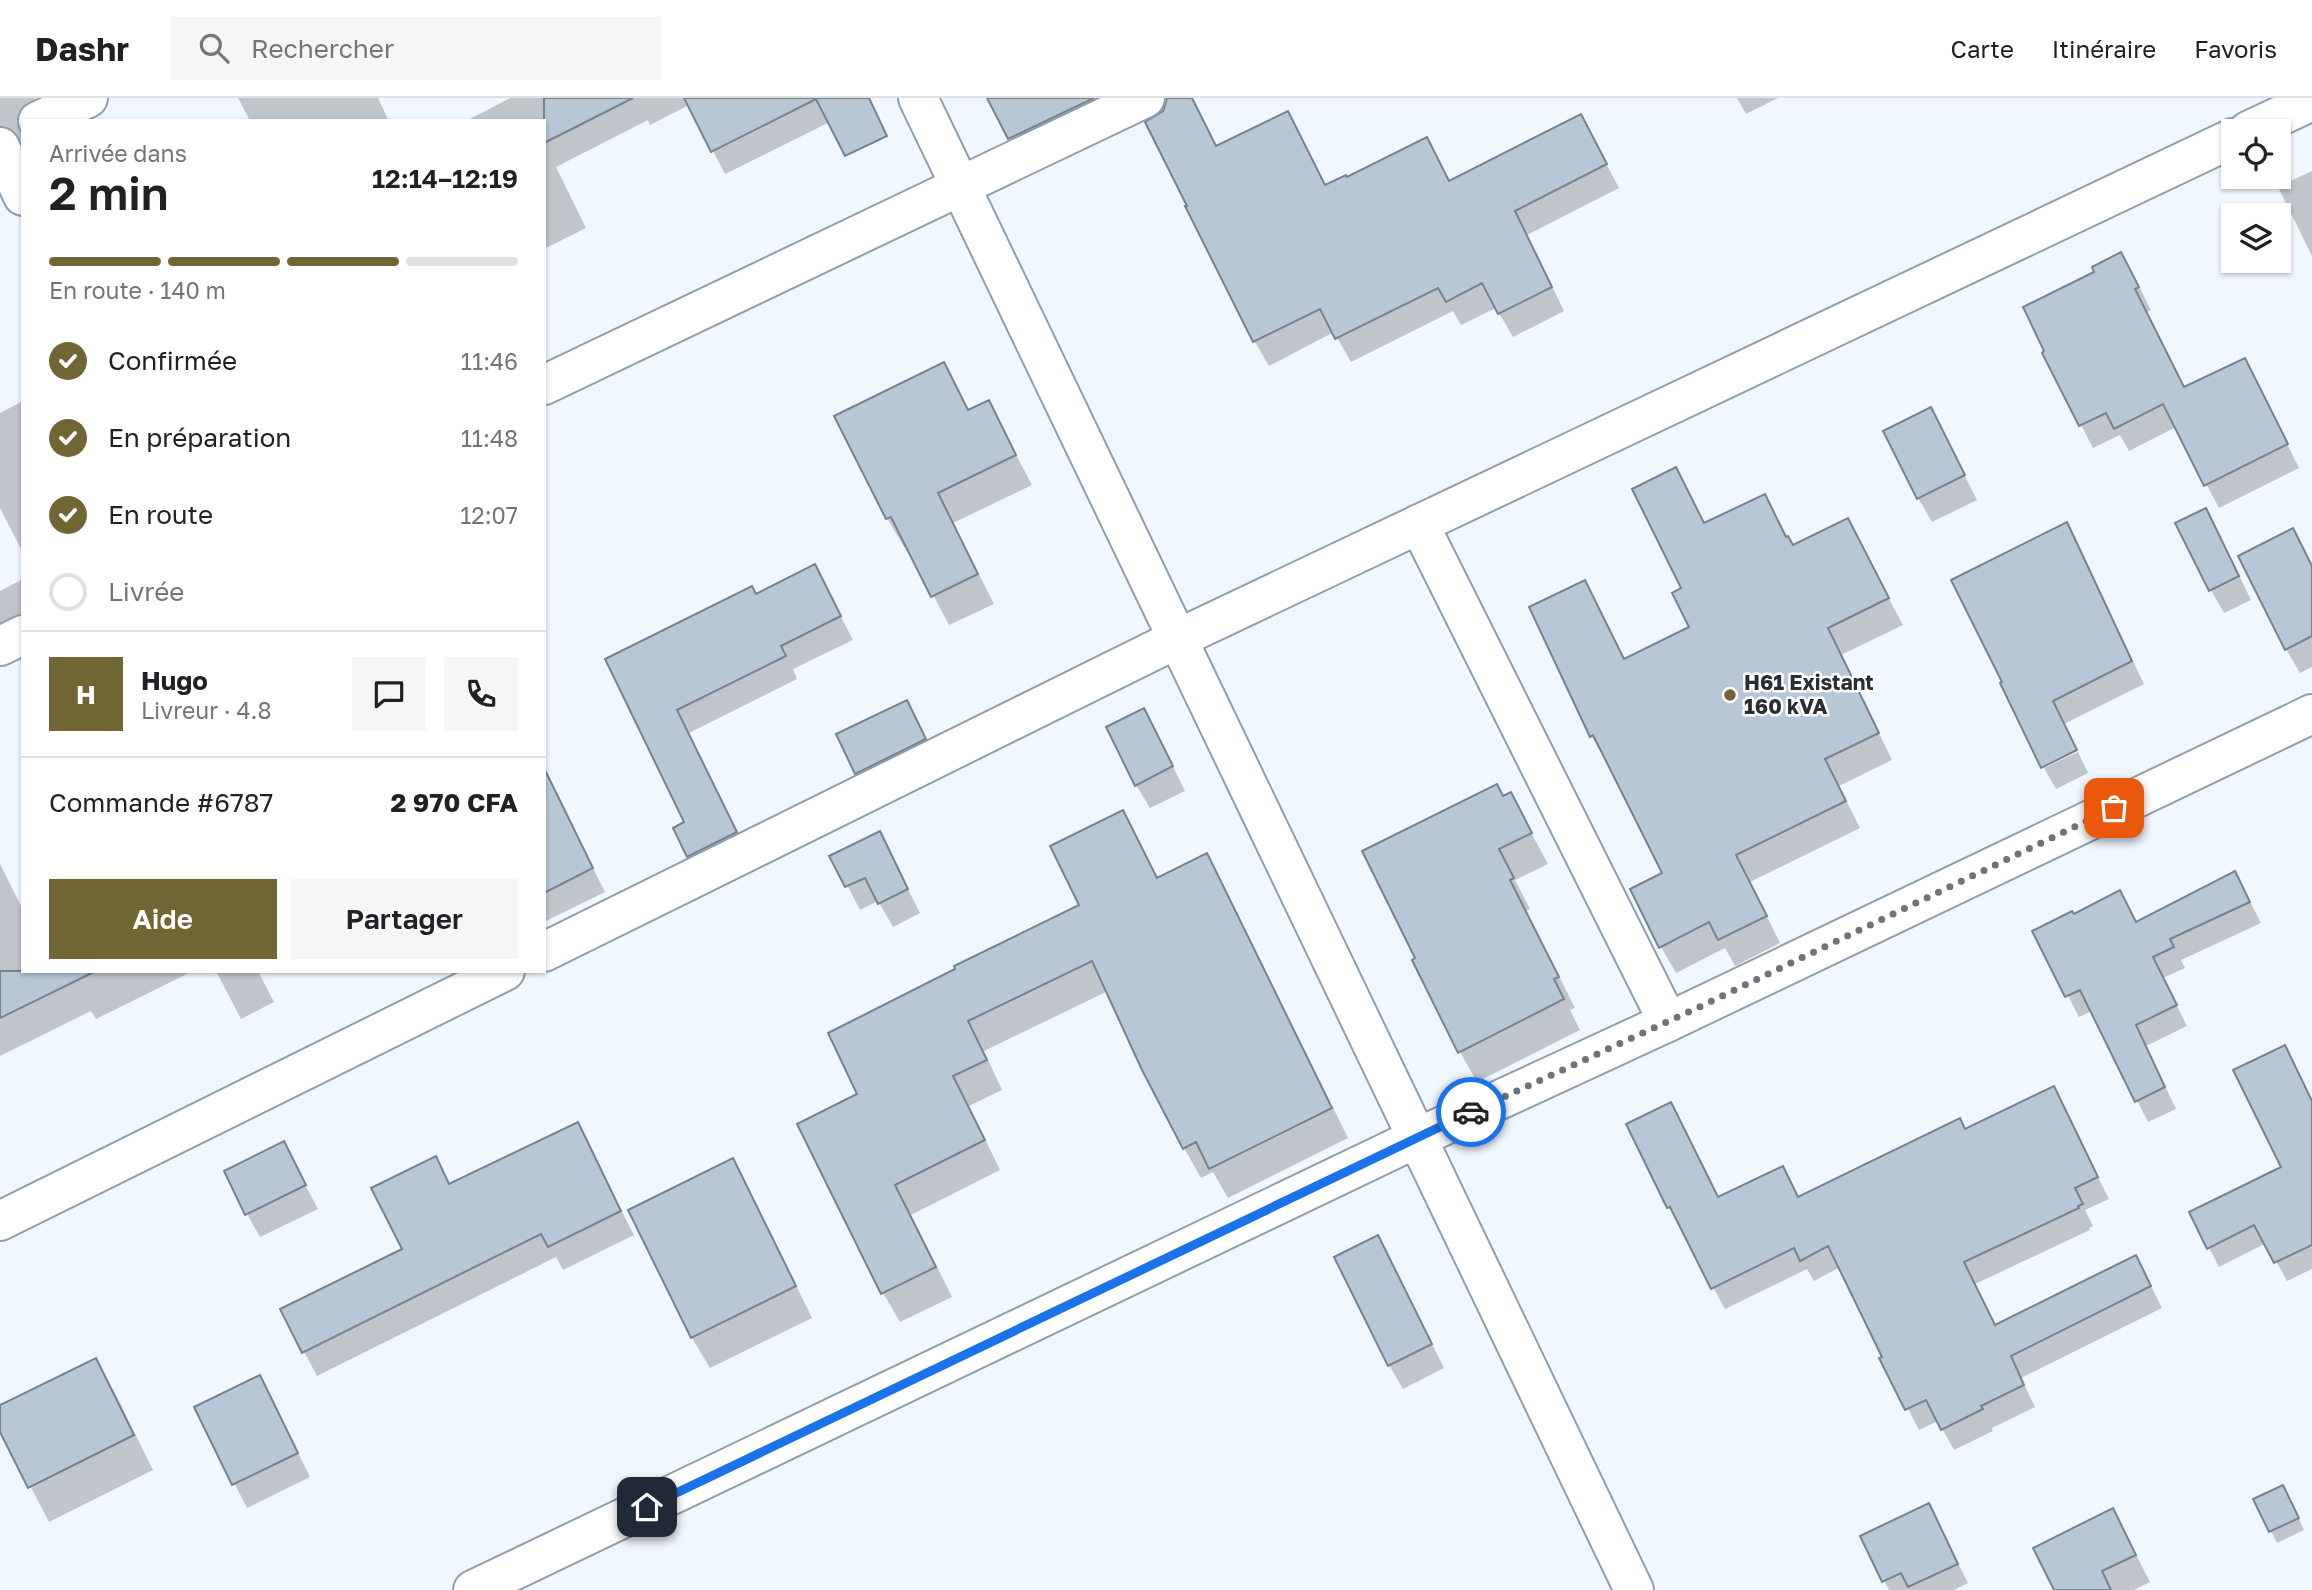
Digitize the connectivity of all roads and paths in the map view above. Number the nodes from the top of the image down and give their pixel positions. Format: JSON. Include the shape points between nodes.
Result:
{"nodes":[{"id":1,"x":88,"y":98,"type":"edge"},
{"id":2,"x":918,"y":98,"type":"edge"},
{"id":3,"x":1145,"y":98,"type":"edge"},
{"id":4,"x":2312,"y":101,"type":"edge"},
{"id":5,"x":42,"y":119,"type":"edge"},
{"id":6,"x":2274,"y":119,"type":"edge"},
{"id":7,"x":21,"y":129,"type":"edge"},
{"id":8,"x":0,"y":138,"type":"edge"},
{"id":9,"x":2221,"y":144,"type":"edge"},
{"id":10,"x":0,"y":147,"type":"edge"},
{"id":11,"x":960,"y":187,"type":"junction"},
{"id":12,"x":21,"y":192,"type":"edge"},
{"id":13,"x":546,"y":384,"type":"edge"},
{"id":14,"x":1419,"y":524,"type":"junction"},
{"id":15,"x":21,"y":636,"type":"edge"},
{"id":16,"x":1177,"y":639,"type":"junction"},
{"id":17,"x":0,"y":646,"type":"edge"},
{"id":18,"x":2312,"y":713,"type":"edge"},
{"id":19,"x":546,"y":951,"type":"edge"},
{"id":20,"x":501,"y":973,"type":"edge"},
{"id":21,"x":1668,"y":1021,"type":"junction"},
{"id":22,"x":1417,"y":1138,"type":"junction"},
{"id":23,"x":0,"y":1221,"type":"edge"},
{"id":24,"x":473,"y":1590,"type":"edge"},
{"id":25,"x":1634,"y":1590,"type":"edge"}],
"edges":[{"from":1,"to":5,"type":"street"},
{"from":2,"to":11,"type":"street"},
{"from":3,"to":11,"type":"street"},
{"from":4,"to":6,"type":"street"},
{"from":7,"to":8,"type":"street"},
{"from":9,"to":14,"type":"street"},
{"from":10,"to":12,"type":"street"},
{"from":11,"to":13,"type":"street"},
{"from":11,"to":16,"type":"street"},
{"from":14,"to":16,"type":"street"},
{"from":14,"to":21,"type":"street"},
{"from":15,"to":17,"type":"street"},
{"from":16,"to":19,"type":"street"},
{"from":16,"to":22,"type":"street"},
{"from":18,"to":21,"type":"street"},
{"from":20,"to":23,"type":"street"},
{"from":21,"to":22,"type":"street"},
{"from":22,"to":24,"type":"street"},
{"from":22,"to":25,"type":"street"}]}
